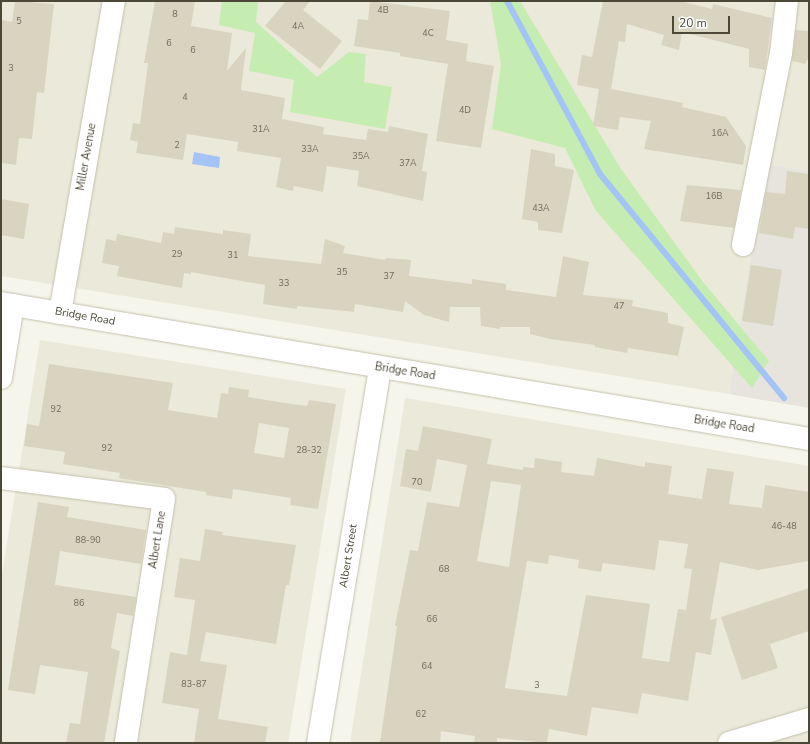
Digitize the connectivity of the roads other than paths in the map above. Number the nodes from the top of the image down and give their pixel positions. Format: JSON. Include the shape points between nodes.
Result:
{"nodes":[{"id":1,"x":114,"y":1,"type":"edge"},
{"id":2,"x":787,"y":1,"type":"edge"},
{"id":3,"x":743,"y":245,"type":"dead end"},
{"id":4,"x":7,"y":304,"type":"edge"},
{"id":5,"x":60,"y":313,"type":"junction"},
{"id":6,"x":380,"y":368,"type":"junction"},
{"id":7,"x":1,"y":378,"type":"edge"},
{"id":8,"x":809,"y":439,"type":"edge"},
{"id":9,"x":1,"y":478,"type":"edge"},
{"id":10,"x":809,"y":719,"type":"edge"},
{"id":11,"x":126,"y":743,"type":"edge"},
{"id":12,"x":318,"y":743,"type":"edge"},
{"id":13,"x":729,"y":743,"type":"edge"}],
"edges":[{"from":1,"to":5,"type":"street","name":"Miller Avenue"},
{"from":2,"to":3,"type":"street","via":[[781,53]]},
{"from":4,"to":5,"type":"street","name":"Bridge Road"},
{"from":4,"to":7,"type":"street"},
{"from":5,"to":6,"type":"street","name":"Bridge Road"},
{"from":6,"to":8,"type":"street","name":"Bridge Road"},
{"from":6,"to":12,"type":"street","name":"Albert Street"},
{"from":9,"to":11,"type":"street","name":"Albert Lane","via":[[164,499]]},
{"from":10,"to":13,"type":"street"}]}
